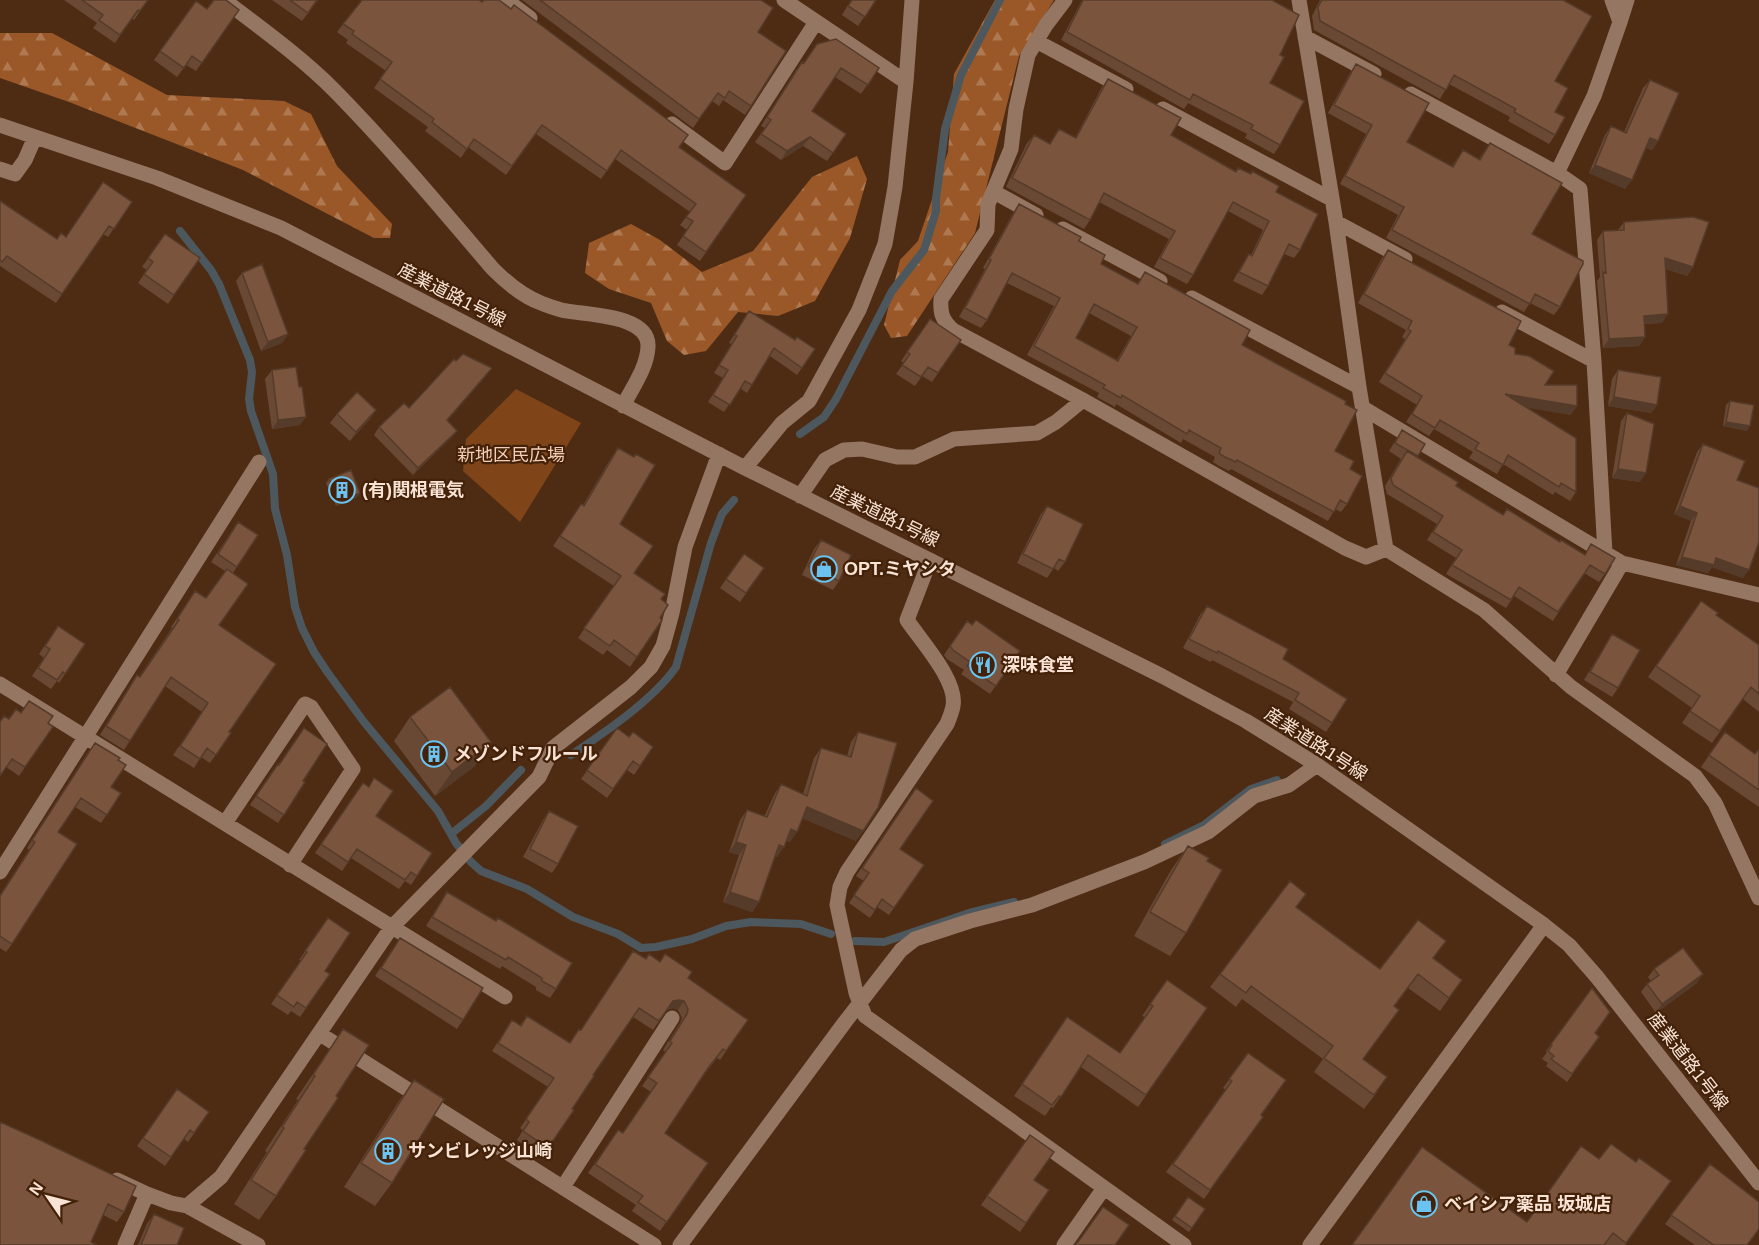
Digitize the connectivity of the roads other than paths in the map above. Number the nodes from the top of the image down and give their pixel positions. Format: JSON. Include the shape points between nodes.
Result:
{"nodes":[{"id":1,"x":224,"y":0,"type":"edge"},
{"id":2,"x":506,"y":0,"type":"edge"},
{"id":3,"x":784,"y":0,"type":"edge"},
{"id":4,"x":912,"y":0,"type":"edge"},
{"id":5,"x":1065,"y":0,"type":"edge"},
{"id":6,"x":1299,"y":0,"type":"edge"},
{"id":7,"x":1612,"y":0,"type":"edge"},
{"id":8,"x":1627,"y":0,"type":"edge"},
{"id":9,"x":1285,"y":8,"type":"edge"},
{"id":10,"x":1301,"y":17,"type":"junction"},
{"id":11,"x":816,"y":22,"type":"junction"},
{"id":12,"x":1620,"y":22,"type":"junction"},
{"id":13,"x":542,"y":27,"type":"edge"},
{"id":14,"x":1305,"y":37,"type":"junction"},
{"id":15,"x":1036,"y":41,"type":"junction"},
{"id":16,"x":906,"y":82,"type":"junction"},
{"id":17,"x":660,"y":116,"type":"edge"},
{"id":18,"x":0,"y":125,"type":"edge"},
{"id":19,"x":35,"y":137,"type":"junction"},
{"id":20,"x":0,"y":169,"type":"edge"},
{"id":21,"x":1557,"y":173,"type":"junction"},
{"id":22,"x":994,"y":192,"type":"junction"},
{"id":23,"x":1331,"y":199,"type":"junction"},
{"id":24,"x":1336,"y":222,"type":"junction"},
{"id":25,"x":1418,"y":267,"type":"edge"},
{"id":26,"x":1491,"y":305,"type":"edge"},
{"id":27,"x":1594,"y":361,"type":"junction"},
{"id":28,"x":1359,"y":387,"type":"junction"},
{"id":29,"x":1083,"y":400,"type":"junction"},
{"id":30,"x":623,"y":406,"type":"junction"},
{"id":31,"x":1363,"y":408,"type":"junction"},
{"id":32,"x":718,"y":454,"type":"junction"},
{"id":33,"x":259,"y":462,"type":"dead end"},
{"id":34,"x":745,"y":468,"type":"junction"},
{"id":35,"x":800,"y":495,"type":"junction"},
{"id":36,"x":1386,"y":549,"type":"junction"},
{"id":37,"x":1605,"y":553,"type":"junction"},
{"id":38,"x":930,"y":560,"type":"junction"},
{"id":39,"x":1622,"y":563,"type":"junction"},
{"id":40,"x":1759,"y":595,"type":"edge"},
{"id":41,"x":1556,"y":675,"type":"junction"},
{"id":42,"x":0,"y":684,"type":"edge"},
{"id":43,"x":85,"y":737,"type":"junction"},
{"id":44,"x":1317,"y":765,"type":"junction"},
{"id":45,"x":225,"y":823,"type":"junction"},
{"id":46,"x":291,"y":865,"type":"junction"},
{"id":47,"x":0,"y":872,"type":"edge"},
{"id":48,"x":1759,"y":898,"type":"edge"},
{"id":49,"x":1544,"y":925,"type":"junction"},
{"id":50,"x":391,"y":928,"type":"junction"},
{"id":51,"x":505,"y":996,"type":"dead end"},
{"id":52,"x":860,"y":1004,"type":"junction"},
{"id":53,"x":672,"y":1018,"type":"edge"},
{"id":54,"x":320,"y":1034,"type":"junction"},
{"id":55,"x":105,"y":1174,"type":"edge"},
{"id":56,"x":1759,"y":1183,"type":"edge"},
{"id":57,"x":563,"y":1187,"type":"junction"},
{"id":58,"x":1104,"y":1188,"type":"junction"},
{"id":59,"x":147,"y":1194,"type":"junction"},
{"id":60,"x":187,"y":1206,"type":"junction"},
{"id":61,"x":125,"y":1245,"type":"edge"},
{"id":62,"x":258,"y":1245,"type":"edge"},
{"id":63,"x":654,"y":1245,"type":"edge"},
{"id":64,"x":680,"y":1245,"type":"edge"},
{"id":65,"x":1064,"y":1245,"type":"edge"},
{"id":66,"x":1184,"y":1245,"type":"edge"},
{"id":67,"x":1310,"y":1245,"type":"edge"}],
"edges":[{"from":1,"to":30,"type":"street","via":[[333,89],[509,285],[539,303],[626,321],[643,331],[648,345],[644,365]]},
{"from":2,"to":13,"type":"street"},
{"from":3,"to":11,"type":"street"},
{"from":4,"to":16,"type":"street"},
{"from":5,"to":15,"type":"street"},
{"from":6,"to":10,"type":"street"},
{"from":7,"to":12,"type":"street"},
{"from":8,"to":12,"type":"street"},
{"from":9,"to":10,"type":"street"},
{"from":10,"to":14,"type":"street"},
{"from":11,"to":16,"type":"street"},
{"from":11,"to":17,"type":"street","via":[[725,163]]},
{"from":12,"to":21,"type":"street","via":[[1594,96]]},
{"from":14,"to":21,"type":"street"},
{"from":14,"to":23,"type":"street"},
{"from":15,"to":22,"type":"street","via":[[1024,68],[1011,149]]},
{"from":15,"to":23,"type":"street"},
{"from":16,"to":34,"type":"street","via":[[885,244],[860,309],[809,400],[782,423]]},
{"from":18,"to":19,"type":"street","name":"産業道路1号線"},
{"from":19,"to":20,"type":"street","via":[[15,174]]},
{"from":19,"to":30,"type":"street","name":"産業道路1号線","via":[[157,178],[281,228]]},
{"from":21,"to":27,"type":"street","via":[[1580,189]]},
{"from":22,"to":28,"type":"street"},
{"from":22,"to":29,"type":"street","via":[[988,204],[987,230],[941,299],[942,317],[953,330]]},
{"from":23,"to":24,"type":"street"},
{"from":24,"to":25,"type":"street"},
{"from":24,"to":28,"type":"street"},
{"from":26,"to":27,"type":"street"},
{"from":27,"to":37,"type":"street"},
{"from":28,"to":31,"type":"street"},
{"from":29,"to":35,"type":"street","via":[[1036,434],[954,439],[915,457],[844,450],[825,460]]},
{"from":29,"to":36,"type":"street","via":[[1345,548],[1366,557]]},
{"from":30,"to":32,"type":"street","name":"産業道路1号線"},
{"from":31,"to":36,"type":"street"},
{"from":31,"to":37,"type":"street"},
{"from":32,"to":34,"type":"street","name":"産業道路1号線"},
{"from":32,"to":50,"type":"street","via":[[685,547],[663,646],[651,667],[553,748],[539,777]]},
{"from":33,"to":43,"type":"street"},
{"from":34,"to":35,"type":"street","name":"産業道路1号線"},
{"from":35,"to":38,"type":"street","name":"産業道路1号線"},
{"from":36,"to":41,"type":"street","via":[[1484,610]]},
{"from":37,"to":39,"type":"street"},
{"from":38,"to":44,"type":"street","name":"産業道路1号線","via":[[1162,676]]},
{"from":38,"to":52,"type":"street","via":[[907,620],[947,675],[954,706],[947,724],[840,887],[837,905]]},
{"from":39,"to":40,"type":"street"},
{"from":39,"to":41,"type":"street"},
{"from":41,"to":48,"type":"street","via":[[1695,776],[1715,803]]},
{"from":42,"to":43,"type":"street"},
{"from":43,"to":45,"type":"street"},
{"from":43,"to":47,"type":"street"},
{"from":44,"to":49,"type":"street","name":"産業道路1号線"},
{"from":44,"to":52,"type":"street","via":[[1289,785],[1254,796],[1208,831],[1144,862],[1032,905],[915,939],[901,950]]},
{"from":45,"to":46,"type":"street"},
{"from":45,"to":46,"type":"street","via":[[305,704],[311,707],[353,769]]},
{"from":46,"to":50,"type":"street"},
{"from":49,"to":56,"type":"street","name":"産業道路1号線","via":[[1598,977]]},
{"from":49,"to":67,"type":"street"},
{"from":50,"to":51,"type":"street"},
{"from":50,"to":54,"type":"street"},
{"from":52,"to":58,"type":"street","via":[[865,1016]]},
{"from":52,"to":64,"type":"street"},
{"from":53,"to":57,"type":"street"},
{"from":54,"to":57,"type":"street"},
{"from":54,"to":60,"type":"street","via":[[221,1177]]},
{"from":55,"to":59,"type":"street"},
{"from":57,"to":63,"type":"street"},
{"from":58,"to":65,"type":"street"},
{"from":58,"to":66,"type":"street"},
{"from":59,"to":60,"type":"street"},
{"from":59,"to":61,"type":"street"},
{"from":60,"to":62,"type":"street"}]}
